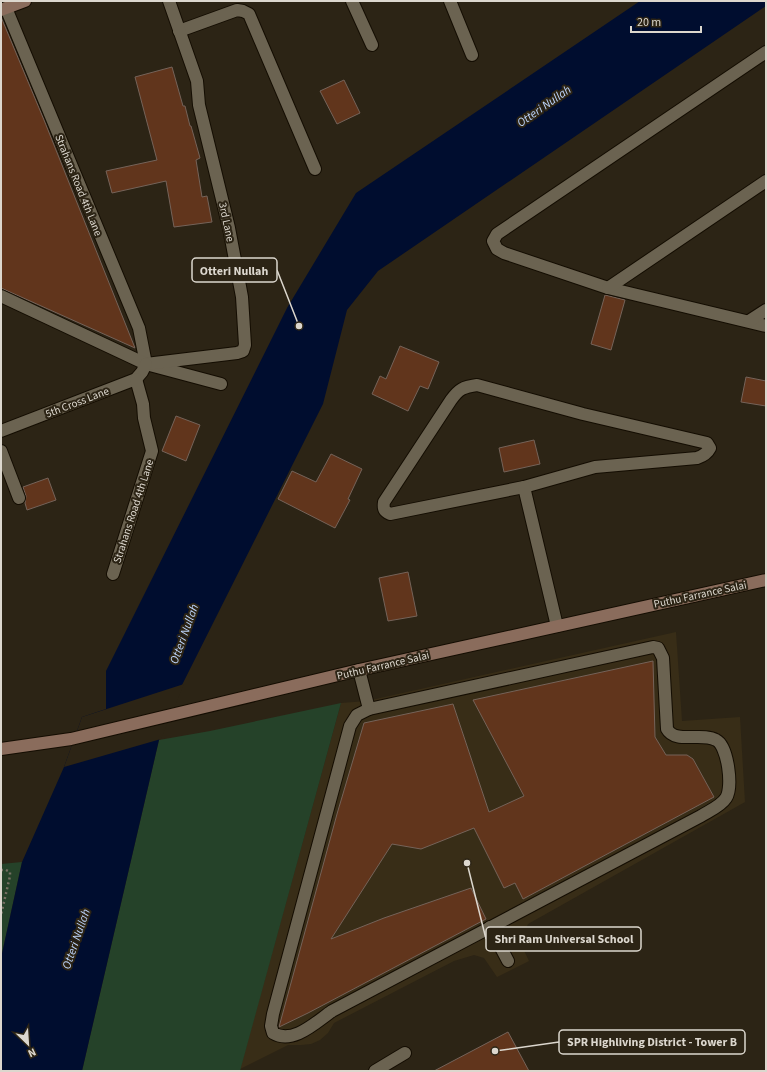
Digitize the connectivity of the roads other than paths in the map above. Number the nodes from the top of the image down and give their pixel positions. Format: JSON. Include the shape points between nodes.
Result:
{"nodes":[{"id":1,"x":25,"y":1,"type":"edge"},
{"id":2,"x":168,"y":1,"type":"edge"},
{"id":3,"x":352,"y":1,"type":"edge"},
{"id":4,"x":450,"y":1,"type":"edge"},
{"id":5,"x":4,"y":9,"type":"edge"},
{"id":6,"x":179,"y":31,"type":"junction"},
{"id":7,"x":372,"y":45,"type":"dead end"},
{"id":8,"x":766,"y":52,"type":"edge"},
{"id":9,"x":472,"y":55,"type":"dead end"},
{"id":10,"x":315,"y":169,"type":"dead end"},
{"id":11,"x":766,"y":181,"type":"edge"},
{"id":12,"x":608,"y":288,"type":"junction"},
{"id":13,"x":1,"y":296,"type":"edge"},
{"id":14,"x":766,"y":310,"type":"edge"},
{"id":15,"x":749,"y":321,"type":"junction"},
{"id":16,"x":766,"y":326,"type":"edge"},
{"id":17,"x":146,"y":364,"type":"junction"},
{"id":18,"x":136,"y":379,"type":"junction"},
{"id":19,"x":221,"y":384,"type":"dead end"},
{"id":20,"x":1,"y":431,"type":"edge"},
{"id":21,"x":1,"y":451,"type":"edge"},
{"id":22,"x":524,"y":487,"type":"junction"},
{"id":23,"x":19,"y":498,"type":"dead end"},
{"id":24,"x":113,"y":574,"type":"dead end"},
{"id":25,"x":766,"y":580,"type":"edge"},
{"id":26,"x":558,"y":626,"type":"junction"},
{"id":27,"x":359,"y":670,"type":"junction"},
{"id":28,"x":369,"y":709,"type":"junction"},
{"id":29,"x":1,"y":749,"type":"edge"},
{"id":30,"x":490,"y":927,"type":"junction"},
{"id":31,"x":508,"y":962,"type":"dead end"},
{"id":32,"x":405,"y":1053,"type":"dead end"},
{"id":33,"x":375,"y":1071,"type":"edge"}],
"edges":[{"from":1,"to":5,"type":"street"},
{"from":2,"to":6,"type":"street","name":"3rd Lane"},
{"from":3,"to":7,"type":"street"},
{"from":4,"to":9,"type":"street"},
{"from":5,"to":17,"type":"street","name":"Strahans Road 4th Lane","via":[[139,328]]},
{"from":6,"to":10,"type":"street","via":[[237,10],[249,14]]},
{"from":6,"to":17,"type":"street","name":"3rd Lane","via":[[197,80],[199,105],[229,228],[242,297],[245,345],[243,351],[237,354]]},
{"from":8,"to":12,"type":"street","via":[[496,234],[494,241],[497,249],[504,254]]},
{"from":11,"to":12,"type":"street"},
{"from":12,"to":15,"type":"street"},
{"from":13,"to":17,"type":"street"},
{"from":14,"to":15,"type":"street"},
{"from":15,"to":16,"type":"street"},
{"from":17,"to":18,"type":"street"},
{"from":17,"to":19,"type":"street"},
{"from":18,"to":20,"type":"street","name":"5th Cross Lane"},
{"from":18,"to":24,"type":"street","name":"Strahans Road 4th Lane","via":[[152,451]]},
{"from":21,"to":23,"type":"street"},
{"from":22,"to":22,"type":"street","via":[[390,514],[384,508],[384,502],[451,400],[466,387],[477,385],[583,414],[707,443],[710,448],[697,458],[595,467]]},
{"from":22,"to":26,"type":"street"},
{"from":25,"to":26,"type":"street","name":"Puthu Farrance Salai"},
{"from":26,"to":27,"type":"street","name":"Puthu Farrance Salai"},
{"from":27,"to":28,"type":"street"},
{"from":27,"to":29,"type":"street","name":"Puthu Farrance Salai","via":[[71,739]]},
{"from":28,"to":30,"type":"street","via":[[358,715],[350,726],[273,1014],[272,1033],[285,1036],[310,1028],[332,1011]]},
{"from":28,"to":30,"type":"street","via":[[658,648],[663,658],[667,729],[670,734],[676,737],[712,738],[718,741],[724,750],[728,765],[729,791],[726,798],[717,806]]},
{"from":30,"to":31,"type":"street"},
{"from":32,"to":33,"type":"street"}]}
